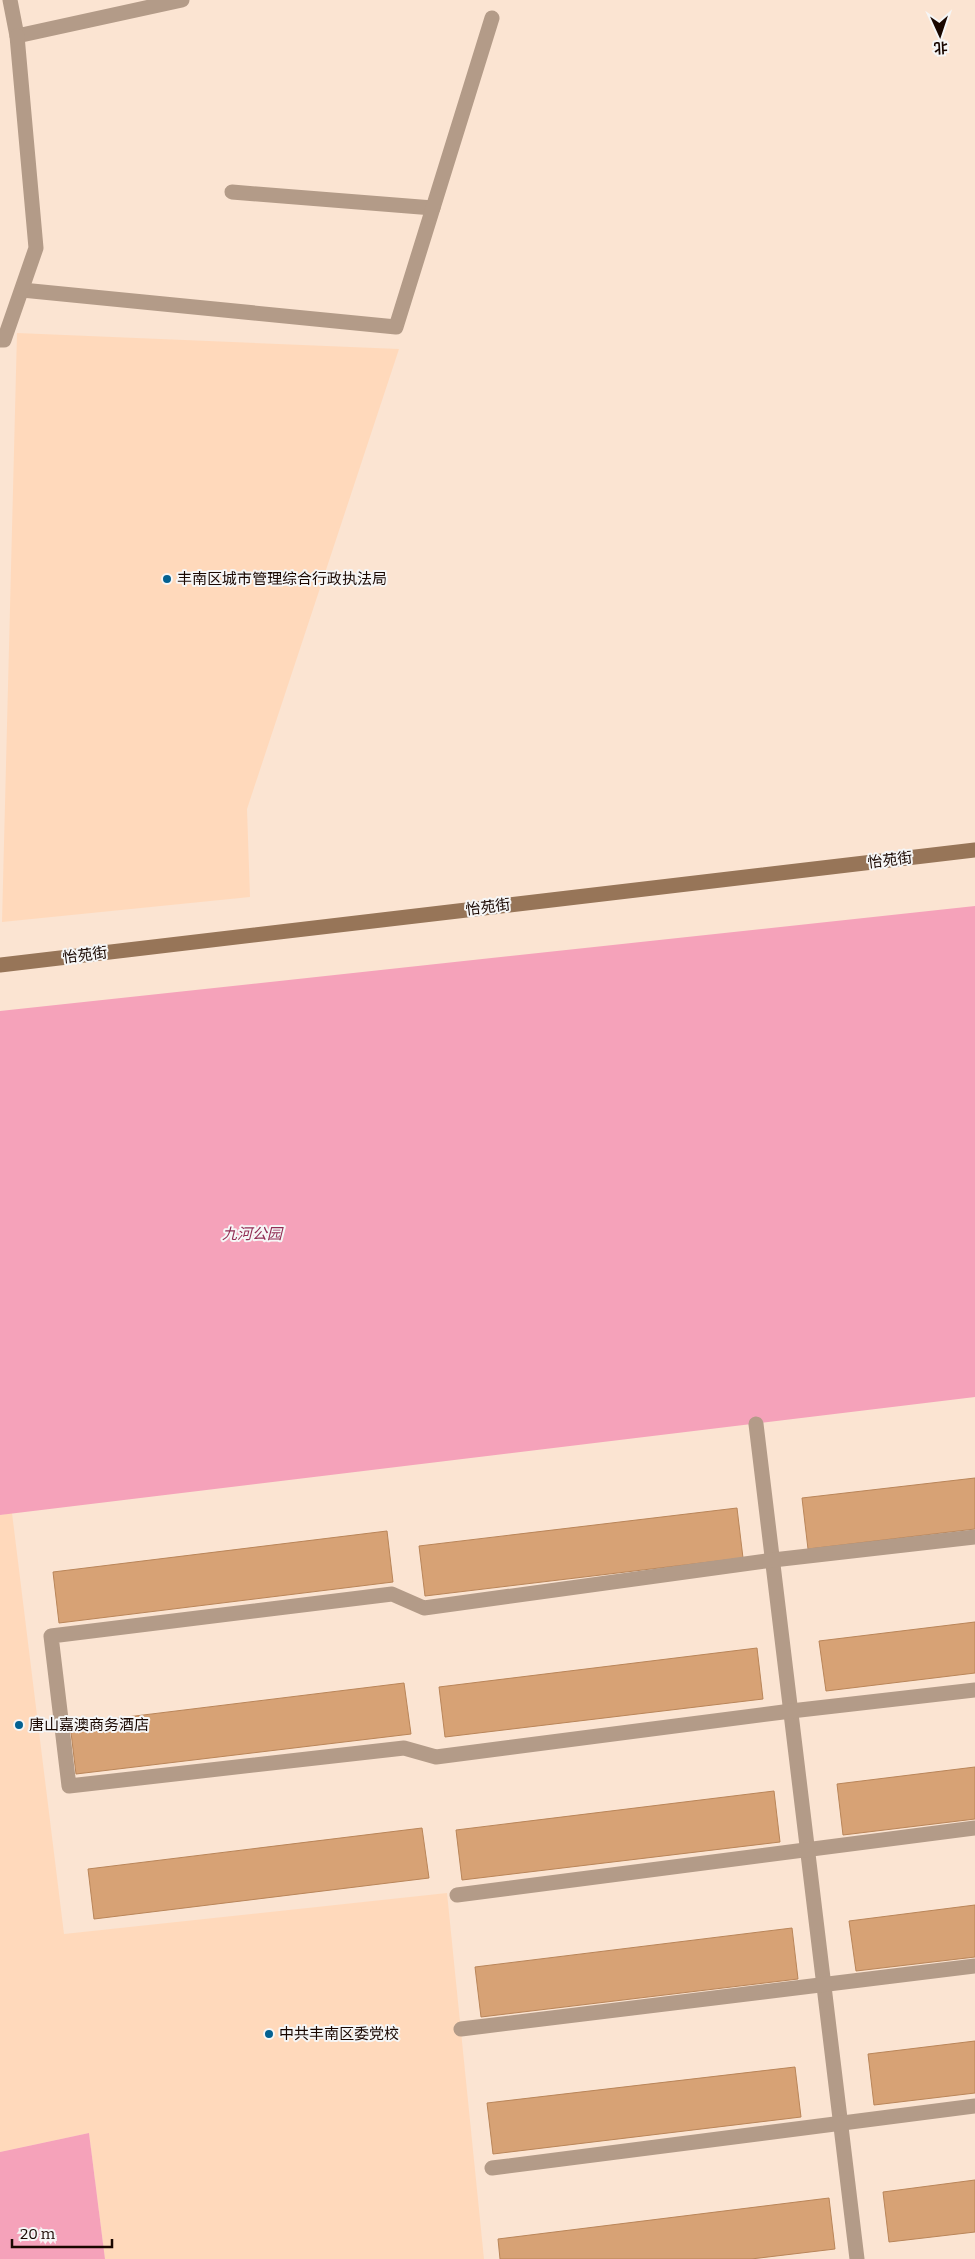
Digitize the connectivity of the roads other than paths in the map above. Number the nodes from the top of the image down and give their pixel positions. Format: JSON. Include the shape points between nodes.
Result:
{"nodes":[{"id":1,"x":10,"y":0,"type":"edge"},
{"id":2,"x":182,"y":0,"type":"edge"},
{"id":3,"x":492,"y":18,"type":"dead end"},
{"id":4,"x":17,"y":36,"type":"junction"},
{"id":5,"x":232,"y":192,"type":"dead end"},
{"id":6,"x":433,"y":208,"type":"junction"},
{"id":7,"x":22,"y":290,"type":"junction"},
{"id":8,"x":0,"y":340,"type":"edge"},
{"id":9,"x":975,"y":850,"type":"edge"},
{"id":10,"x":0,"y":965,"type":"edge"},
{"id":11,"x":756,"y":1424,"type":"dead end"},
{"id":12,"x":975,"y":1537,"type":"edge"},
{"id":13,"x":773,"y":1560,"type":"junction"},
{"id":14,"x":975,"y":1690,"type":"edge"},
{"id":15,"x":791,"y":1711,"type":"junction"},
{"id":16,"x":975,"y":1828,"type":"edge"},
{"id":17,"x":808,"y":1849,"type":"junction"},
{"id":18,"x":458,"y":1894,"type":"dead end"},
{"id":19,"x":975,"y":1966,"type":"edge"},
{"id":20,"x":824,"y":1985,"type":"junction"},
{"id":21,"x":461,"y":2030,"type":"dead end"},
{"id":22,"x":975,"y":2106,"type":"edge"},
{"id":23,"x":840,"y":2122,"type":"junction"},
{"id":24,"x":492,"y":2168,"type":"dead end"},
{"id":25,"x":857,"y":2259,"type":"edge"}],
"edges":[{"from":1,"to":4,"type":"street"},
{"from":2,"to":4,"type":"street"},
{"from":3,"to":6,"type":"street"},
{"from":4,"to":7,"type":"street","via":[[36,248]]},
{"from":5,"to":6,"type":"street"},
{"from":6,"to":7,"type":"street","via":[[396,327]]},
{"from":7,"to":8,"type":"street","via":[[4,340]]},
{"from":9,"to":10,"type":"street","name":"怡苑街"},
{"from":11,"to":13,"type":"street"},
{"from":12,"to":13,"type":"street"},
{"from":13,"to":15,"type":"street"},
{"from":13,"to":15,"type":"street","via":[[424,1608],[392,1594],[51,1636],[69,1786],[404,1748],[436,1757]]},
{"from":14,"to":15,"type":"street"},
{"from":15,"to":17,"type":"street"},
{"from":16,"to":17,"type":"street"},
{"from":17,"to":18,"type":"street"},
{"from":17,"to":20,"type":"street"},
{"from":19,"to":20,"type":"street"},
{"from":20,"to":21,"type":"street"},
{"from":20,"to":23,"type":"street"},
{"from":22,"to":23,"type":"street"},
{"from":23,"to":24,"type":"street"},
{"from":23,"to":25,"type":"street"}]}
